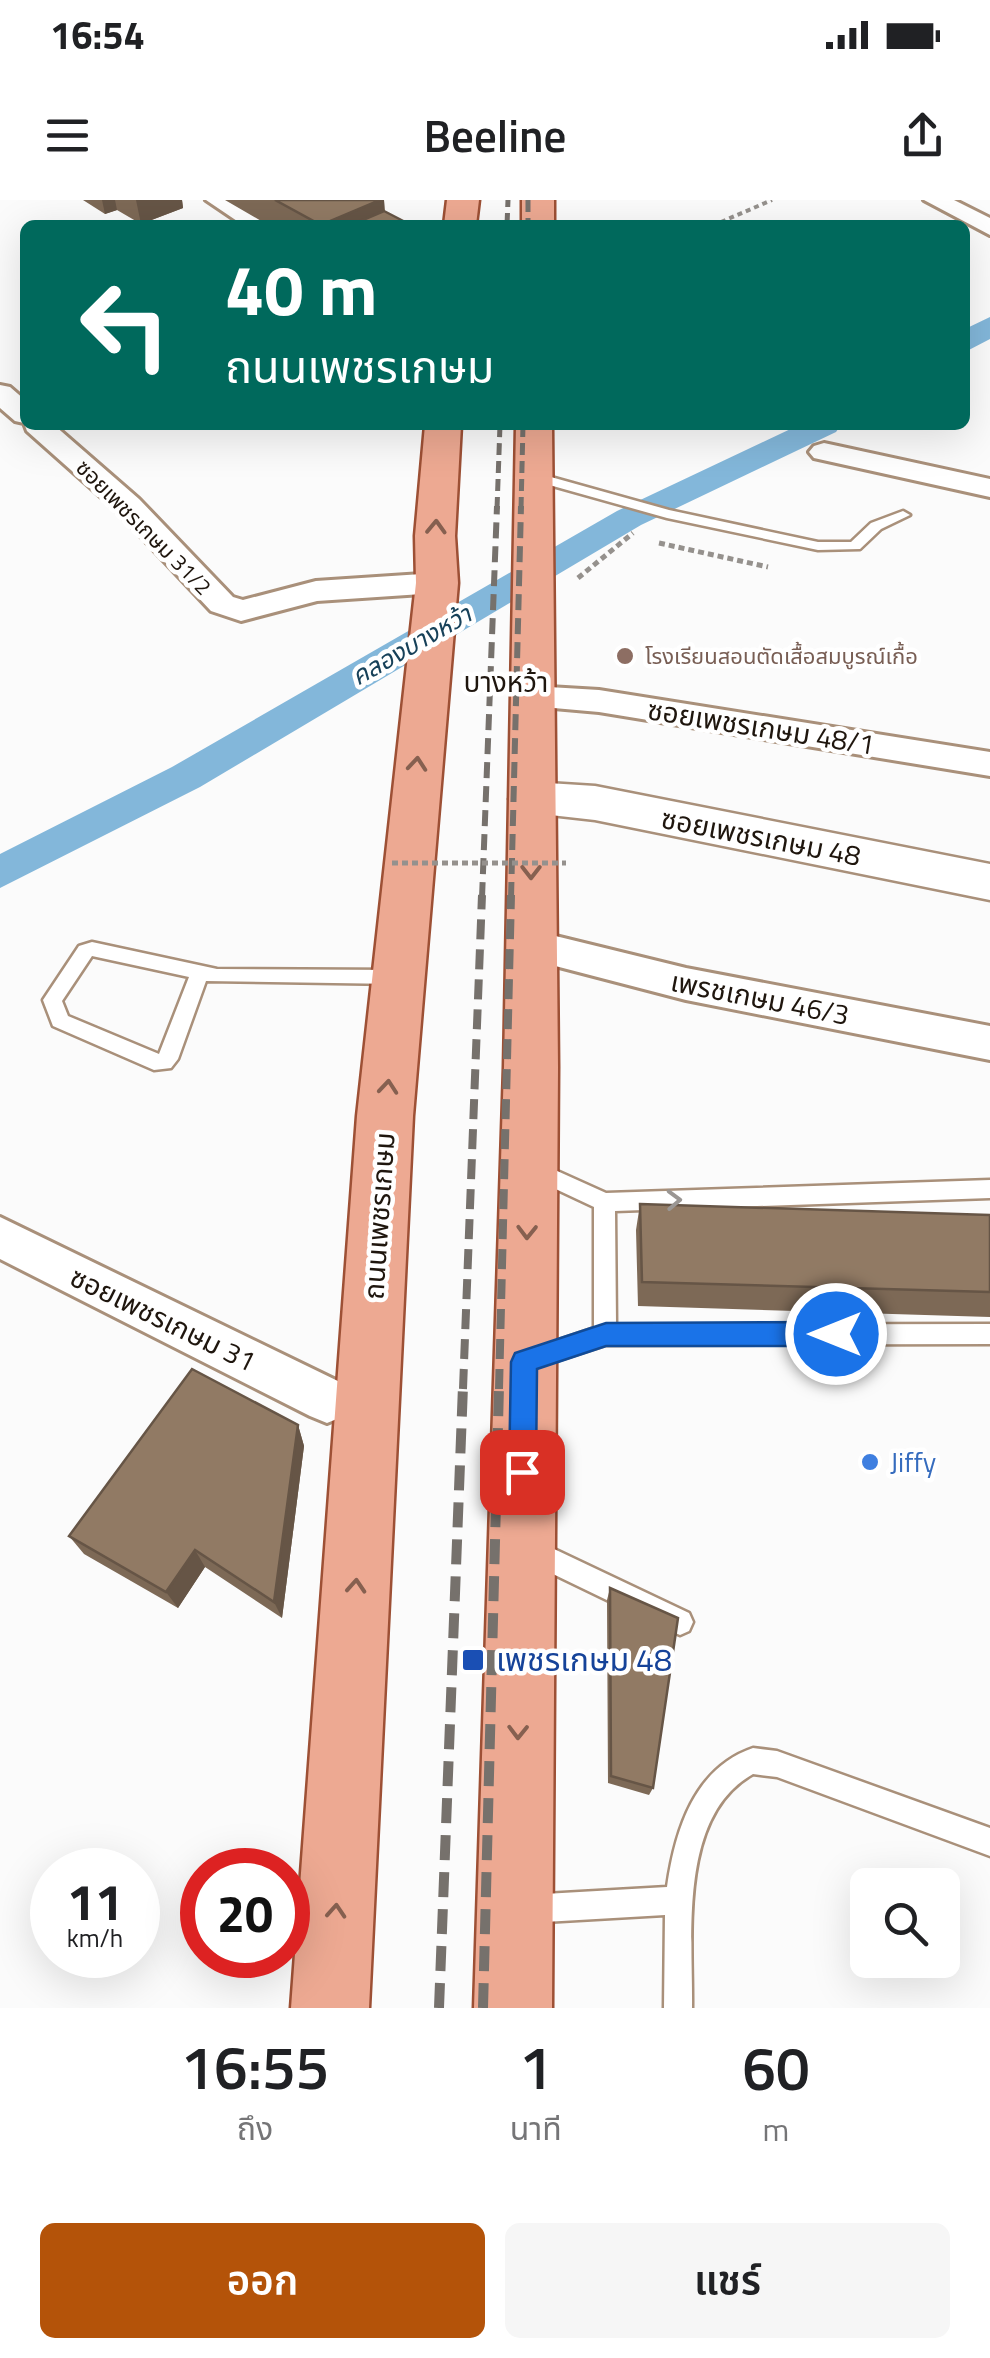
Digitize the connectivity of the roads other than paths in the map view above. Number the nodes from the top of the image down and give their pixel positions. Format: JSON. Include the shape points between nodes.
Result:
{"nodes":[{"id":1,"x":218,"y":200,"type":"edge"},
{"id":2,"x":936,"y":200,"type":"edge"},
{"id":3,"x":252,"y":220,"type":"edge"},
{"id":4,"x":990,"y":228,"type":"edge"},
{"id":5,"x":0,"y":393,"type":"edge"},
{"id":6,"x":20,"y":411,"type":"edge"},
{"id":7,"x":43,"y":430,"type":"edge"},
{"id":8,"x":442,"y":430,"type":"edge"},
{"id":9,"x":534,"y":430,"type":"edge"},
{"id":10,"x":824,"y":452,"type":"dead end"},
{"id":11,"x":533,"y":476,"type":"junction"},
{"id":12,"x":990,"y":488,"type":"edge"},
{"id":13,"x":903,"y":515,"type":"dead end"},
{"id":14,"x":437,"y":582,"type":"junction"},
{"id":15,"x":532,"y":697,"type":"junction"},
{"id":16,"x":990,"y":764,"type":"edge"},
{"id":17,"x":532,"y":799,"type":"junction"},
{"id":18,"x":990,"y":882,"type":"edge"},
{"id":19,"x":531,"y":945,"type":"junction"},
{"id":20,"x":200,"y":972,"type":"junction"},
{"id":21,"x":398,"y":977,"type":"junction"},
{"id":22,"x":990,"y":1043,"type":"edge"},
{"id":23,"x":528,"y":1168,"type":"junction"},
{"id":24,"x":990,"y":1188,"type":"edge"},
{"id":25,"x":604,"y":1202,"type":"junction"},
{"id":26,"x":0,"y":1237,"type":"edge"},
{"id":27,"x":990,"y":1334,"type":"edge"},
{"id":28,"x":606,"y":1335,"type":"junction"},
{"id":29,"x":524,"y":1362,"type":"junction"},
{"id":30,"x":326,"y":1400,"type":"dead end"},
{"id":31,"x":521,"y":1545,"type":"junction"},
{"id":32,"x":680,"y":1622,"type":"edge"},
{"id":33,"x":990,"y":1842,"type":"edge"},
{"id":34,"x":681,"y":1900,"type":"junction"},
{"id":35,"x":514,"y":1909,"type":"junction"},
{"id":36,"x":330,"y":2008,"type":"edge"},
{"id":37,"x":513,"y":2008,"type":"edge"},
{"id":38,"x":678,"y":2008,"type":"edge"}],
"edges":[{"from":1,"to":3,"type":"street"},
{"from":2,"to":4,"type":"street"},
{"from":5,"to":6,"type":"street"},
{"from":7,"to":14,"type":"street","name":"ซอยเพชรเกษม 31/2","via":[[231,609],[316,591]]},
{"from":14,"to":8,"type":"main road","name":"ถนนเพชรเกษม","one_way":true},
{"from":9,"to":11,"type":"main road"},
{"from":10,"to":12,"type":"street"},
{"from":11,"to":13,"type":"lane","via":[[625,504],[818,546],[855,546],[876,526]]},
{"from":11,"to":15,"type":"main road","via":[[530,534],[555,589]]},
{"from":21,"to":14,"type":"main road","name":"ถนนเพชรเกษม","one_way":true},
{"from":15,"to":16,"type":"street","name":"ซอยเพชรเกษม 48/1","via":[[599,701]]},
{"from":15,"to":17,"type":"main road"},
{"from":17,"to":18,"type":"street","name":"ซอยเพชรเกษม 48","via":[[595,804]]},
{"from":17,"to":19,"type":"main road","one_way":true},
{"from":19,"to":22,"type":"street","name":"เพรชเกษม 46/3","via":[[686,984]]},
{"from":19,"to":23,"type":"main road"},
{"from":20,"to":20,"type":"lane","via":[[164,1062],[60,1021],[53,1009],[52,1000],[92,949]]},
{"from":20,"to":21,"type":"lane"},
{"from":36,"to":21,"type":"main road","name":"ถนนเพชรเกษม","one_way":true},
{"from":23,"to":25,"type":"lane"},
{"from":23,"to":29,"type":"main road","one_way":true},
{"from":25,"to":24,"type":"lane","one_way":true},
{"from":25,"to":28,"type":"lane"},
{"from":26,"to":30,"type":"street","name":"ซอยเพชรเกษม 31"},
{"from":27,"to":28,"type":"lane"},
{"from":28,"to":29,"type":"lane"},
{"from":29,"to":31,"type":"main road"},
{"from":31,"to":32,"type":"lane"},
{"from":31,"to":35,"type":"main road","one_way":true},
{"from":33,"to":34,"type":"lane","via":[[777,1764],[752,1761],[730,1773],[698,1813]]},
{"from":34,"to":35,"type":"lane"},
{"from":34,"to":38,"type":"lane"},
{"from":35,"to":37,"type":"main road"}]}
